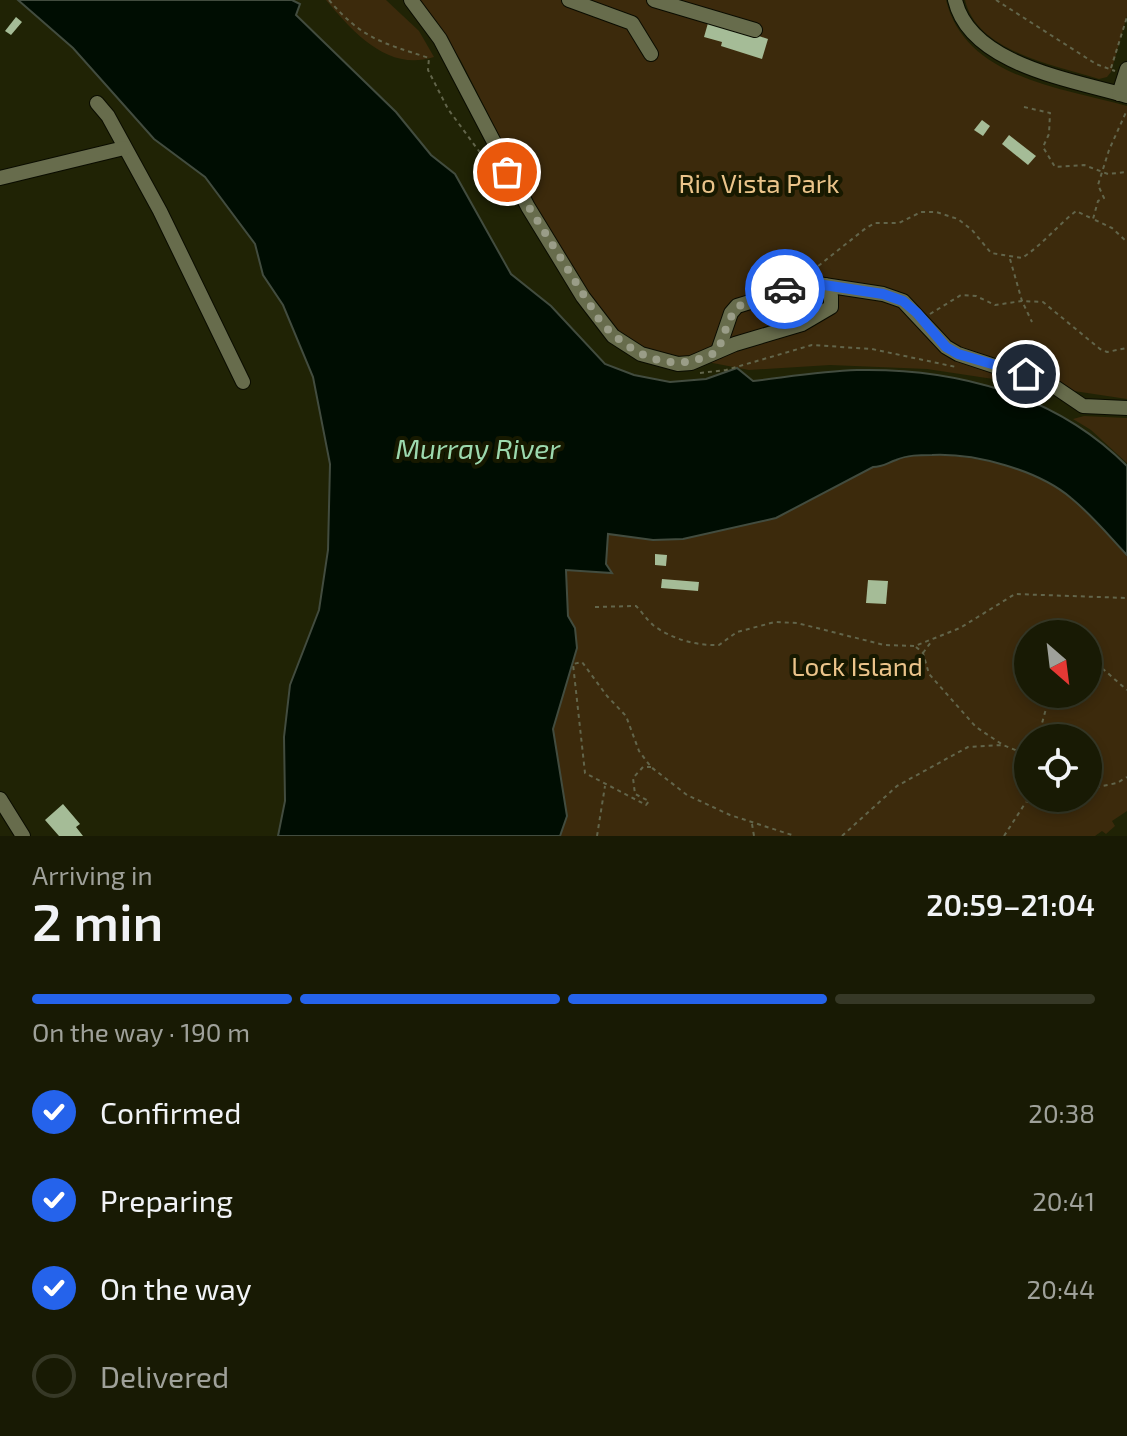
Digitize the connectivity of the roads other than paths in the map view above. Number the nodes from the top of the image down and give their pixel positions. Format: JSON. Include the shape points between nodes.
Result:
{"nodes":[{"id":1,"x":400,"y":0,"type":"edge"},
{"id":2,"x":411,"y":0,"type":"edge"},
{"id":3,"x":569,"y":0,"type":"edge"},
{"id":4,"x":654,"y":0,"type":"edge"},
{"id":5,"x":955,"y":0,"type":"edge"},
{"id":6,"x":755,"y":30,"type":"dead end"},
{"id":7,"x":440,"y":39,"type":"junction"},
{"id":8,"x":651,"y":54,"type":"dead end"},
{"id":9,"x":1121,"y":71,"type":"edge"},
{"id":10,"x":1123,"y":95,"type":"edge"},
{"id":11,"x":97,"y":103,"type":"dead end"},
{"id":12,"x":124,"y":148,"type":"junction"},
{"id":13,"x":0,"y":178,"type":"edge"},
{"id":14,"x":825,"y":285,"type":"junction"},
{"id":15,"x":866,"y":293,"type":"junction"},
{"id":16,"x":831,"y":307,"type":"junction"},
{"id":17,"x":718,"y":351,"type":"junction"},
{"id":18,"x":243,"y":382,"type":"dead end"},
{"id":19,"x":1127,"y":408,"type":"edge"},
{"id":20,"x":0,"y":799,"type":"edge"},
{"id":21,"x":23,"y":836,"type":"edge"}],
"edges":[{"from":1,"to":7,"type":"street"},
{"from":2,"to":7,"type":"street"},
{"from":3,"to":8,"type":"street","via":[[632,23]]},
{"from":4,"to":6,"type":"street"},
{"from":5,"to":10,"type":"street","via":[[966,26],[1001,54]]},
{"from":7,"to":17,"type":"street","via":[[507,172],[600,321],[626,345],[659,360],[691,363]]},
{"from":9,"to":10,"type":"street"},
{"from":11,"to":12,"type":"street"},
{"from":12,"to":13,"type":"street"},
{"from":12,"to":18,"type":"street"},
{"from":14,"to":15,"type":"street"},
{"from":14,"to":16,"type":"street"},
{"from":14,"to":17,"type":"street","via":[[802,284],[737,306]]},
{"from":15,"to":16,"type":"street"},
{"from":15,"to":19,"type":"street","via":[[903,301],[958,354],[1052,385],[1083,406]]},
{"from":16,"to":17,"type":"street","via":[[802,324]]},
{"from":20,"to":21,"type":"street"}]}
